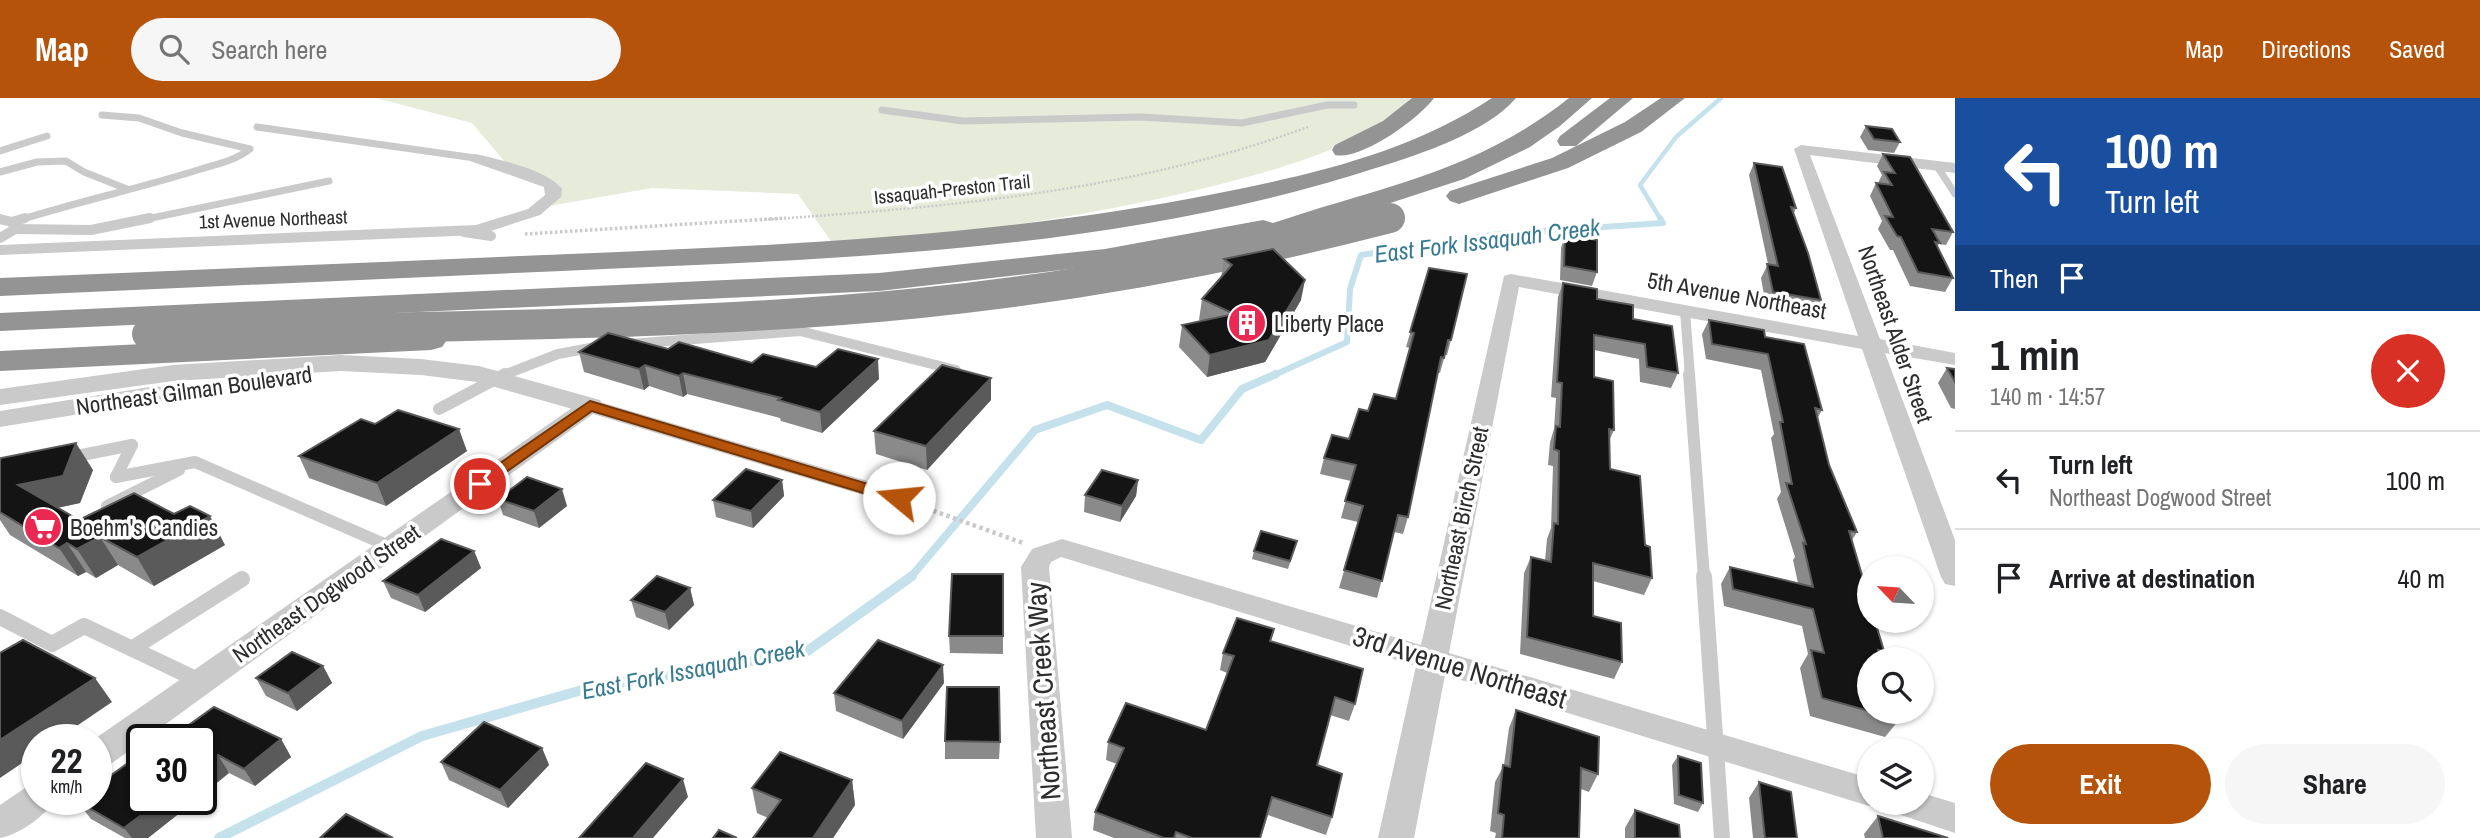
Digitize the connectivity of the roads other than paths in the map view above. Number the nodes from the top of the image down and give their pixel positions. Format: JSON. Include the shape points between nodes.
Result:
{"nodes":[{"id":1,"x":1411,"y":98,"type":"edge"},
{"id":2,"x":1424,"y":98,"type":"edge"},
{"id":3,"x":1506,"y":98,"type":"edge"},
{"id":4,"x":1582,"y":98,"type":"edge"},
{"id":5,"x":1623,"y":98,"type":"edge"},
{"id":6,"x":1675,"y":98,"type":"edge"},
{"id":7,"x":1354,"y":106,"type":"road end"},
{"id":8,"x":882,"y":110,"type":"dead end"},
{"id":9,"x":102,"y":115,"type":"dead end"},
{"id":10,"x":257,"y":127,"type":"dead end"},
{"id":11,"x":47,"y":136,"type":"dead end"},
{"id":12,"x":0,"y":151,"type":"edge"},
{"id":13,"x":475,"y":158,"type":"joint"},
{"id":14,"x":1937,"y":166,"type":"junction"},
{"id":15,"x":1955,"y":168,"type":"edge"},
{"id":16,"x":0,"y":172,"type":"edge"},
{"id":17,"x":329,"y":181,"type":"dead end"},
{"id":18,"x":127,"y":189,"type":"junction"},
{"id":19,"x":1480,"y":189,"type":"junction"},
{"id":20,"x":1955,"y":194,"type":"edge"},
{"id":21,"x":1175,"y":196,"type":"junction"},
{"id":22,"x":0,"y":219,"type":"edge"},
{"id":23,"x":1310,"y":220,"type":"junction"},
{"id":24,"x":14,"y":226,"type":"junction"},
{"id":25,"x":461,"y":231,"type":"junction"},
{"id":26,"x":491,"y":236,"type":"dead end"},
{"id":27,"x":0,"y":238,"type":"edge"},
{"id":28,"x":0,"y":250,"type":"edge"},
{"id":29,"x":838,"y":250,"type":"junction"},
{"id":30,"x":1511,"y":280,"type":"joint"},
{"id":31,"x":0,"y":287,"type":"edge"},
{"id":32,"x":1685,"y":311,"type":"junction"},
{"id":33,"x":0,"y":321,"type":"edge"},
{"id":34,"x":0,"y":340,"type":"edge"},
{"id":35,"x":1870,"y":344,"type":"junction"},
{"id":36,"x":1955,"y":359,"type":"edge"},
{"id":37,"x":0,"y":361,"type":"edge"},
{"id":38,"x":388,"y":366,"type":"junction"},
{"id":39,"x":964,"y":372,"type":"edge"},
{"id":40,"x":493,"y":377,"type":"junction"},
{"id":41,"x":0,"y":397,"type":"edge"},
{"id":42,"x":590,"y":405,"type":"junction"},
{"id":43,"x":439,"y":409,"type":"dead end"},
{"id":44,"x":0,"y":419,"type":"edge"},
{"id":45,"x":50,"y":461,"type":"edge"},
{"id":46,"x":195,"y":462,"type":"junction"},
{"id":47,"x":899,"y":498,"type":"road end"},
{"id":48,"x":107,"y":506,"type":"edge"},
{"id":49,"x":391,"y":547,"type":"junction"},
{"id":50,"x":1049,"y":550,"type":"joint"},
{"id":51,"x":1955,"y":577,"type":"edge"},
{"id":52,"x":242,"y":579,"type":"dead end"},
{"id":53,"x":0,"y":617,"type":"edge"},
{"id":54,"x":133,"y":649,"type":"junction"},
{"id":55,"x":1432,"y":659,"type":"junction"},
{"id":56,"x":201,"y":681,"type":"junction"},
{"id":57,"x":112,"y":745,"type":"edge"},
{"id":58,"x":1714,"y":745,"type":"junction"},
{"id":59,"x":1857,"y":788,"type":"edge"},
{"id":60,"x":21,"y":809,"type":"edge"},
{"id":61,"x":1934,"y":811,"type":"edge"},
{"id":62,"x":1955,"y":818,"type":"edge"},
{"id":63,"x":0,"y":824,"type":"edge"},
{"id":64,"x":1054,"y":838,"type":"edge"},
{"id":65,"x":1396,"y":838,"type":"edge"},
{"id":66,"x":1722,"y":838,"type":"edge"}],
"edges":[{"from":1,"to":21,"type":"highway","via":[[1372,128],[1320,153]]},
{"from":2,"to":21,"type":"highway","via":[[1391,126],[1338,152],[1269,176]]},
{"from":3,"to":29,"type":"highway","via":[[1475,118],[1413,146],[1283,187],[1096,225]]},
{"from":4,"to":23,"type":"highway","via":[[1542,130],[1487,161],[1385,200]]},
{"from":5,"to":19,"type":"highway","via":[[1554,149]]},
{"from":6,"to":19,"type":"highway","via":[[1618,135],[1560,163]]},
{"from":7,"to":8,"type":"lane","via":[[1327,105],[1242,123],[1141,117],[963,121]]},
{"from":9,"to":18,"type":"lane","via":[[138,118],[250,149],[234,159]]},
{"from":10,"to":13,"type":"lane"},
{"from":11,"to":12,"type":"lane"},
{"from":13,"to":25,"type":"street","name":"1st Avenue Northeast","via":[[550,184],[553,197],[496,226]]},
{"from":14,"to":15,"type":"street"},
{"from":14,"to":20,"type":"lane"},
{"from":14,"to":35,"type":"street","name":"Northeast Alder Street","via":[[1801,149]]},
{"from":16,"to":18,"type":"lane","via":[[66,160]]},
{"from":17,"to":24,"type":"lane","via":[[91,230]]},
{"from":18,"to":24,"type":"lane"},
{"from":19,"to":34,"type":"highway","bridge":true,"via":[[1266,251],[1048,289],[909,304],[628,322]]},
{"from":21,"to":29,"type":"highway"},
{"from":22,"to":24,"type":"lane"},
{"from":23,"to":33,"type":"highway","via":[[1105,257],[879,282]]},
{"from":23,"to":37,"type":"highway","via":[[1238,245],[1136,267],[870,305],[581,333]]},
{"from":24,"to":27,"type":"lane"},
{"from":25,"to":26,"type":"lane"},
{"from":25,"to":28,"type":"street","name":"1st Avenue Northeast"},
{"from":29,"to":31,"type":"highway"},
{"from":30,"to":32,"type":"street","name":"5th Avenue Northeast"},
{"from":30,"to":55,"type":"street","name":"Northeast Birch Street"},
{"from":32,"to":35,"type":"street","name":"5th Avenue Northeast"},
{"from":32,"to":58,"type":"lane"},
{"from":35,"to":36,"type":"street","name":"5th Avenue Northeast"},
{"from":35,"to":51,"type":"street","name":"Northeast Alder Street"},
{"from":38,"to":40,"type":"street","name":"Northeast Gilman Boulevard"},
{"from":38,"to":41,"type":"street","name":"Northeast Gilman Boulevard","via":[[315,363],[207,370]]},
{"from":38,"to":44,"type":"street","name":"Northeast Gilman Boulevard","via":[[259,378]]},
{"from":39,"to":40,"type":"lane","via":[[852,349],[800,331],[573,348]]},
{"from":40,"to":42,"type":"street","name":"Northeast Gilman Boulevard"},
{"from":40,"to":43,"type":"lane"},
{"from":42,"to":47,"type":"street"},
{"from":42,"to":49,"type":"street","name":"Northeast Dogwood Street"},
{"from":45,"to":46,"type":"lane","via":[[132,445],[116,477]]},
{"from":46,"to":48,"type":"lane"},
{"from":46,"to":49,"type":"lane"},
{"from":49,"to":56,"type":"street","name":"Northeast Dogwood Street"},
{"from":50,"to":55,"type":"street","name":"3rd Avenue Northeast","via":[[1080,552]]},
{"from":50,"to":64,"type":"street","name":"Northeast Creek Way","via":[[1038,557],[1035,567]]},
{"from":52,"to":54,"type":"lane"},
{"from":53,"to":54,"type":"lane","via":[[52,644],[84,626]]},
{"from":54,"to":56,"type":"lane"},
{"from":55,"to":58,"type":"street","name":"3rd Avenue Northeast"},
{"from":55,"to":65,"type":"street","name":"Northeast Birch Street"},
{"from":56,"to":57,"type":"street","name":"Northeast Dogwood Street"},
{"from":58,"to":59,"type":"street","name":"3rd Avenue Northeast"},
{"from":58,"to":66,"type":"lane"},
{"from":60,"to":63,"type":"street"},
{"from":61,"to":62,"type":"street"}]}
